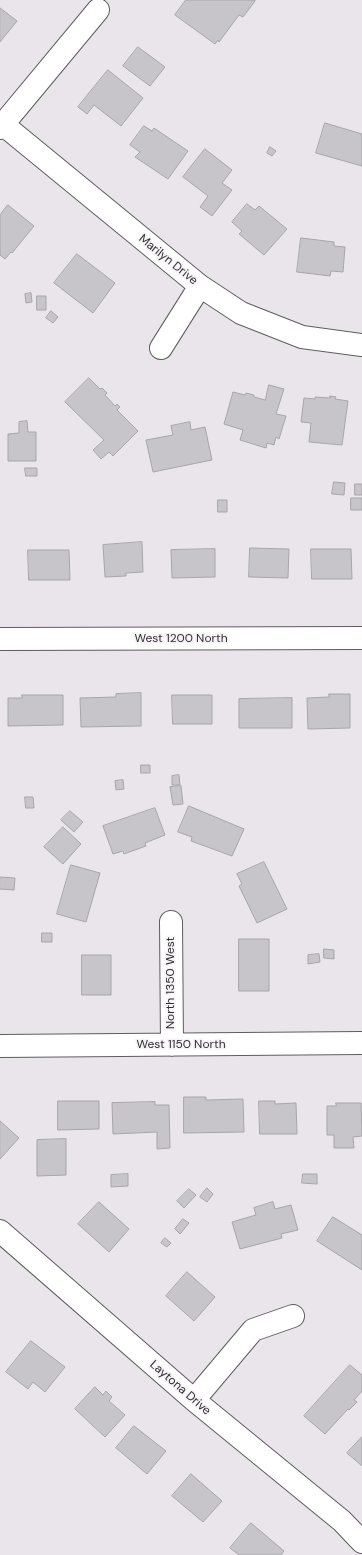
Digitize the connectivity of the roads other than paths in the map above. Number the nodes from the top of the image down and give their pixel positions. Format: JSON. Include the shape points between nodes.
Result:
{"nodes":[{"id":1,"x":98,"y":10,"type":"dead end"},
{"id":2,"x":1,"y":125,"type":"edge"},
{"id":3,"x":200,"y":286,"type":"junction"},
{"id":4,"x":362,"y":345,"type":"edge"},
{"id":5,"x":162,"y":348,"type":"dead end"},
{"id":6,"x":362,"y":638,"type":"edge"},
{"id":7,"x":0,"y":639,"type":"edge"},
{"id":8,"x":171,"y":922,"type":"dead end"},
{"id":9,"x":362,"y":1043,"type":"edge"},
{"id":10,"x":172,"y":1045,"type":"junction"},
{"id":11,"x":0,"y":1046,"type":"edge"},
{"id":12,"x":0,"y":1231,"type":"edge"},
{"id":13,"x":293,"y":1316,"type":"dead end"},
{"id":14,"x":194,"y":1400,"type":"junction"},
{"id":15,"x":362,"y":1542,"type":"edge"}],
"edges":[{"from":1,"to":2,"type":"street"},
{"from":2,"to":3,"type":"street","name":"Marilyn Drive"},
{"from":3,"to":4,"type":"street","name":"Marilyn Drive","via":[[241,313],[302,337]]},
{"from":3,"to":5,"type":"street"},
{"from":6,"to":7,"type":"street","name":"West 1200 North"},
{"from":8,"to":10,"type":"street","name":"North 1350 West"},
{"from":9,"to":10,"type":"street","name":"West 1150 North"},
{"from":10,"to":11,"type":"street","name":"West 1150 North"},
{"from":12,"to":14,"type":"street","name":"Laytona Drive"},
{"from":13,"to":14,"type":"street","via":[[253,1330]]},
{"from":14,"to":15,"type":"street","name":"Laytona Drive","via":[[342,1521]]}]}
